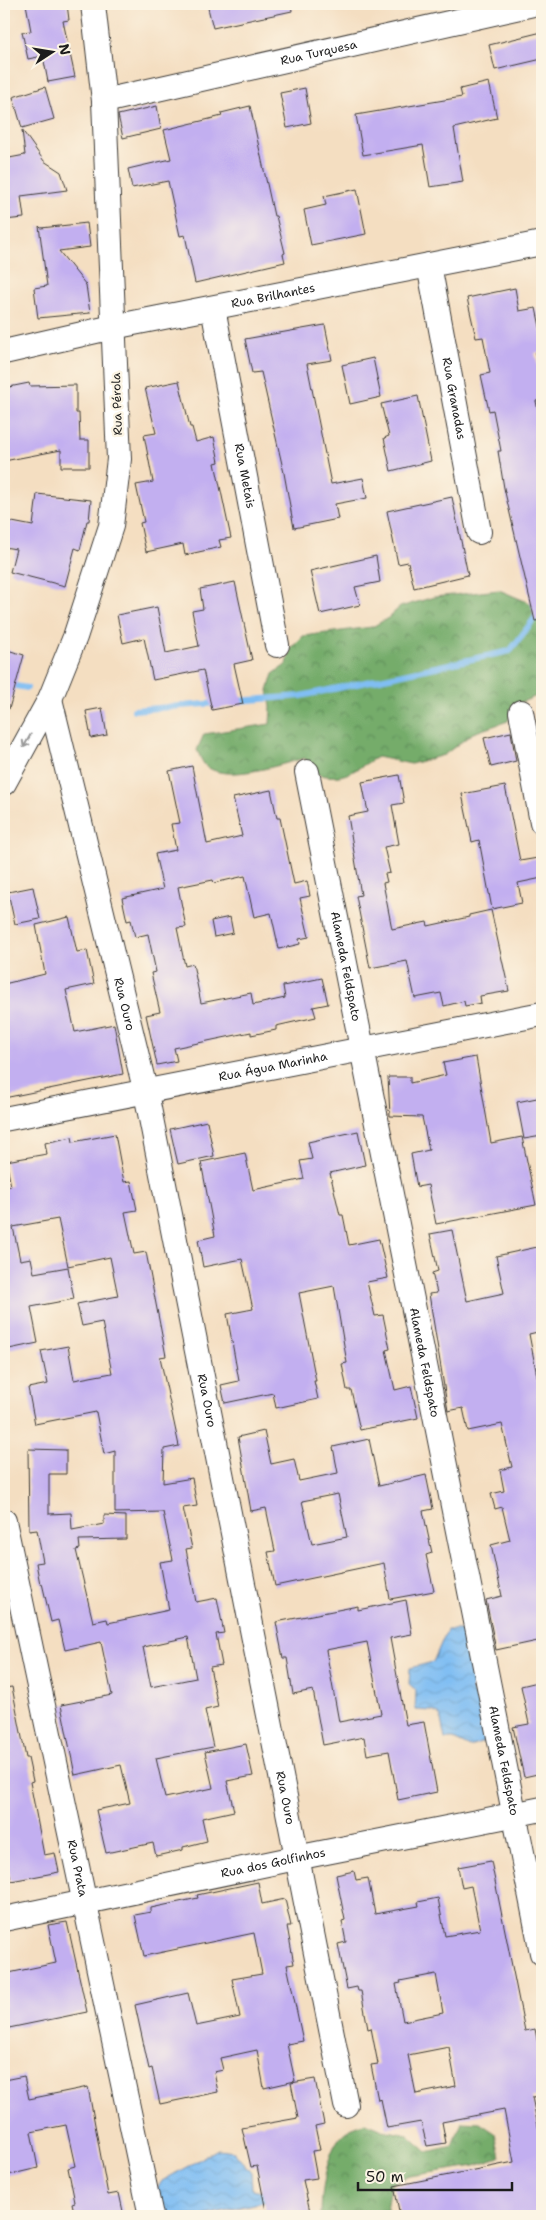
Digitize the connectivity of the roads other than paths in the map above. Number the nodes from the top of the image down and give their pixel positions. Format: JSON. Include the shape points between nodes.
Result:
{"nodes":[{"id":1,"x":94,"y":4,"type":"edge"},
{"id":2,"x":533,"y":4,"type":"edge"},
{"id":3,"x":104,"y":101,"type":"junction"},
{"id":4,"x":542,"y":243,"type":"edge"},
{"id":5,"x":429,"y":265,"type":"junction"},
{"id":6,"x":213,"y":308,"type":"junction"},
{"id":7,"x":113,"y":327,"type":"junction"},
{"id":8,"x":4,"y":352,"type":"edge"},
{"id":9,"x":479,"y":532,"type":"dead end"},
{"id":10,"x":277,"y":645,"type":"dead end"},
{"id":11,"x":50,"y":699,"type":"junction"},
{"id":12,"x":521,"y":712,"type":"dead end"},
{"id":13,"x":307,"y":772,"type":"dead end"},
{"id":14,"x":4,"y":783,"type":"edge"},
{"id":15,"x":542,"y":822,"type":"edge"},
{"id":16,"x":542,"y":1014,"type":"edge"},
{"id":17,"x":363,"y":1050,"type":"junction"},
{"id":18,"x":146,"y":1093,"type":"junction"},
{"id":19,"x":4,"y":1119,"type":"edge"},
{"id":20,"x":4,"y":1521,"type":"edge"},
{"id":21,"x":542,"y":1809,"type":"edge"},
{"id":22,"x":514,"y":1816,"type":"junction"},
{"id":23,"x":296,"y":1858,"type":"junction"},
{"id":24,"x":84,"y":1903,"type":"junction"},
{"id":25,"x":4,"y":1919,"type":"edge"},
{"id":26,"x":542,"y":1953,"type":"edge"},
{"id":27,"x":346,"y":2105,"type":"dead end"},
{"id":28,"x":151,"y":2216,"type":"edge"}],
"edges":[{"from":1,"to":3,"type":"street","name":"Rua Pérola"},
{"from":2,"to":3,"type":"street","name":"Rua Turquesa"},
{"from":3,"to":7,"type":"street","name":"Rua Pérola"},
{"from":4,"to":5,"type":"street","name":"Rua Brilhantes"},
{"from":5,"to":6,"type":"street","name":"Rua Brilhantes"},
{"from":5,"to":9,"type":"street","name":"Rua Granadas"},
{"from":6,"to":7,"type":"street","name":"Rua Brilhantes"},
{"from":6,"to":10,"type":"street","name":"Rua Metais"},
{"from":7,"to":8,"type":"street","name":"Rua Brilhantes"},
{"from":7,"to":11,"type":"street","name":"Rua Pérola","via":[[119,460],[111,526],[75,636]]},
{"from":11,"to":14,"type":"street","name":"Rua Pérola","one_way":true},
{"from":11,"to":18,"type":"street","name":"Rua Ouro"},
{"from":12,"to":15,"type":"street"},
{"from":13,"to":17,"type":"street","name":"Alameda Feldspato"},
{"from":16,"to":17,"type":"street","name":"Rua Água Marinha"},
{"from":17,"to":18,"type":"street","name":"Rua Água Marinha"},
{"from":17,"to":22,"type":"street","name":"Alameda Feldspato"},
{"from":18,"to":19,"type":"street","name":"Rua Água Marinha"},
{"from":18,"to":23,"type":"street","name":"Rua Ouro"},
{"from":20,"to":24,"type":"street","name":"Rua Prata"},
{"from":21,"to":22,"type":"street","name":"Rua dos Golfinhos"},
{"from":22,"to":23,"type":"street","name":"Rua dos Golfinhos"},
{"from":22,"to":26,"type":"street","name":"Alameda Feldspato"},
{"from":23,"to":24,"type":"street","name":"Rua dos Golfinhos"},
{"from":23,"to":27,"type":"street","name":"Rua Ouro"},
{"from":24,"to":25,"type":"street","name":"Rua dos Golfinhos"},
{"from":24,"to":28,"type":"street","name":"Rua Prata"}]}
